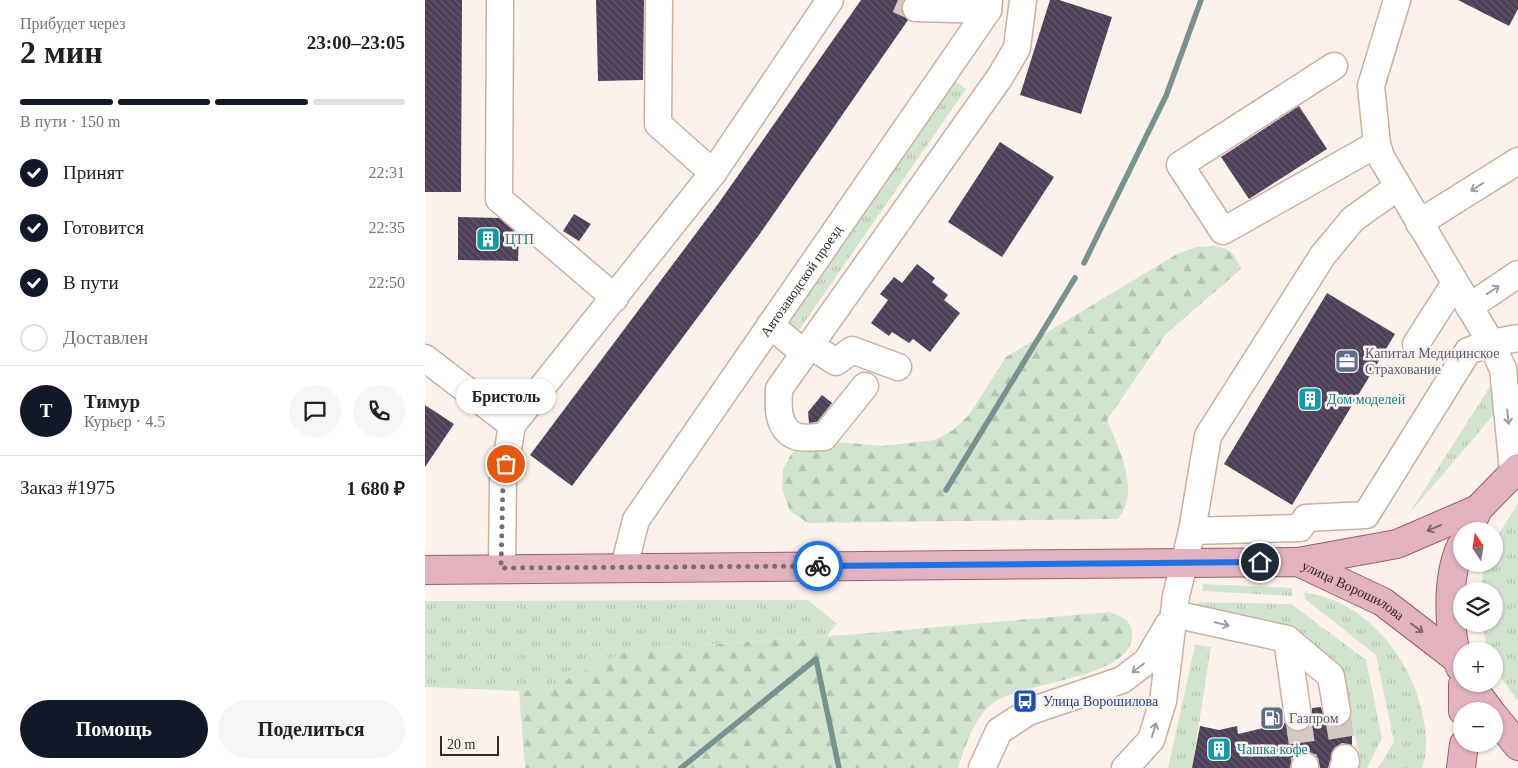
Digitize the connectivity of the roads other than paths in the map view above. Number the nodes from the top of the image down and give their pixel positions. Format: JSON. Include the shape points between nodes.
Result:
{"nodes":[{"id":1,"x":500,"y":0,"type":"edge"},
{"id":2,"x":659,"y":0,"type":"edge"},
{"id":3,"x":829,"y":0,"type":"edge"},
{"id":4,"x":1023,"y":0,"type":"edge"},
{"id":5,"x":1397,"y":0,"type":"edge"},
{"id":6,"x":989,"y":5,"type":"edge"},
{"id":7,"x":916,"y":8,"type":"tunnel mouth"},
{"id":8,"x":1334,"y":66,"type":"dead end"},
{"id":9,"x":1377,"y":144,"type":"junction"},
{"id":10,"x":1518,"y":161,"type":"edge"},
{"id":11,"x":713,"y":173,"type":"junction"},
{"id":12,"x":1398,"y":187,"type":"junction"},
{"id":13,"x":1419,"y":223,"type":"junction"},
{"id":14,"x":1518,"y":274,"type":"edge"},
{"id":15,"x":1455,"y":283,"type":"junction"},
{"id":16,"x":615,"y":298,"type":"junction"},
{"id":17,"x":1469,"y":307,"type":"junction"},
{"id":18,"x":770,"y":325,"type":"junction"},
{"id":19,"x":1518,"y":338,"type":"edge"},
{"id":20,"x":1491,"y":343,"type":"junction"},
{"id":21,"x":1416,"y":344,"type":"dead end"},
{"id":22,"x":807,"y":349,"type":"junction"},
{"id":23,"x":425,"y":358,"type":"edge"},
{"id":24,"x":898,"y":367,"type":"dead end"},
{"id":25,"x":1511,"y":375,"type":"edge"},
{"id":26,"x":865,"y":386,"type":"dead end"},
{"id":27,"x":513,"y":425,"type":"junction"},
{"id":28,"x":1516,"y":469,"type":"edge"},
{"id":29,"x":1473,"y":520,"type":"edge"},
{"id":30,"x":1192,"y":531,"type":"junction"},
{"id":31,"x":1185,"y":562,"type":"junction"},
{"id":32,"x":1298,"y":562,"type":"junction"},
{"id":33,"x":501,"y":568,"type":"junction"},
{"id":34,"x":624,"y":568,"type":"junction"},
{"id":35,"x":425,"y":570,"type":"edge"},
{"id":36,"x":1455,"y":572,"type":"edge"},
{"id":37,"x":1174,"y":614,"type":"junction"},
{"id":38,"x":1287,"y":639,"type":"junction"},
{"id":39,"x":1455,"y":642,"type":"edge"},
{"id":40,"x":1453,"y":664,"type":"edge"},
{"id":41,"x":1475,"y":692,"type":"edge"},
{"id":42,"x":1483,"y":702,"type":"edge"},
{"id":43,"x":1337,"y":712,"type":"tunnel mouth"},
{"id":44,"x":1298,"y":717,"type":"tunnel mouth"},
{"id":45,"x":1503,"y":727,"type":"edge"},
{"id":46,"x":1518,"y":746,"type":"edge"},
{"id":47,"x":1463,"y":752,"type":"edge"},
{"id":48,"x":982,"y":768,"type":"edge"},
{"id":49,"x":1125,"y":768,"type":"edge"},
{"id":50,"x":1461,"y":768,"type":"edge"}],
"edges":[{"from":1,"to":16,"type":"street","via":[[499,199]]},
{"from":2,"to":11,"type":"street","via":[[658,124]]},
{"from":3,"to":11,"type":"street"},
{"from":4,"to":22,"type":"street","via":[[1017,48],[1000,77]]},
{"from":5,"to":9,"type":"street","via":[[1371,86]]},
{"from":6,"to":7,"type":"street"},
{"from":6,"to":18,"type":"street","name":"Автозаводской проезд"},
{"from":8,"to":9,"type":"street","via":[[1180,165],[1223,231]]},
{"from":9,"to":12,"type":"street"},
{"from":10,"to":13,"type":"street","one_way":true},
{"from":11,"to":16,"type":"street"},
{"from":12,"to":13,"type":"street"},
{"from":12,"to":30,"type":"street","via":[[1353,219],[1323,255],[1208,436]]},
{"from":13,"to":15,"type":"street"},
{"from":17,"to":14,"type":"street","one_way":true},
{"from":15,"to":17,"type":"street"},
{"from":15,"to":21,"type":"street"},
{"from":16,"to":27,"type":"street"},
{"from":17,"to":20,"type":"street"},
{"from":18,"to":22,"type":"street"},
{"from":18,"to":34,"type":"street","name":"Автозаводской проезд","via":[[636,520]]},
{"from":19,"to":20,"type":"street"},
{"from":20,"to":25,"type":"street"},
{"from":20,"to":30,"type":"street","via":[[1468,351],[1365,515],[1306,518],[1300,528]]},
{"from":22,"to":24,"type":"street","via":[[836,362],[852,350]]},
{"from":22,"to":26,"type":"street","via":[[779,389],[782,425],[796,437],[824,437]]},
{"from":23,"to":27,"type":"street"},
{"from":25,"to":28,"type":"street","one_way":true},
{"from":27,"to":33,"type":"street","via":[[503,480]]},
{"from":28,"to":29,"type":"main road"},
{"from":29,"to":32,"type":"main road","one_way":true,"via":[[1397,544]]},
{"from":30,"to":31,"type":"street"},
{"from":31,"to":32,"type":"main road","name":"улица Ворошилова"},
{"from":31,"to":34,"type":"main road","name":"улица Ворошилова"},
{"from":31,"to":37,"type":"street"},
{"from":32,"to":40,"type":"main road","name":"улица Ворошилова","one_way":true,"via":[[1383,602]]},
{"from":33,"to":34,"type":"main road","name":"улица Ворошилова"},
{"from":33,"to":35,"type":"main road","name":"улица Ворошилова"},
{"from":36,"to":39,"type":"main road","via":[[1449,608]]},
{"from":37,"to":38,"type":"street","one_way":true},
{"from":37,"to":48,"type":"street","one_way":true,"via":[[1147,661],[1122,680],[1028,712],[999,731]]},
{"from":49,"to":37,"type":"street","one_way":true,"via":[[1151,740],[1163,701]]},
{"from":38,"to":43,"type":"street","via":[[1331,676]]},
{"from":38,"to":44,"type":"street"},
{"from":41,"to":42,"type":"main road"},
{"from":45,"to":46,"type":"main road"},
{"from":47,"to":50,"type":"main road"}]}
